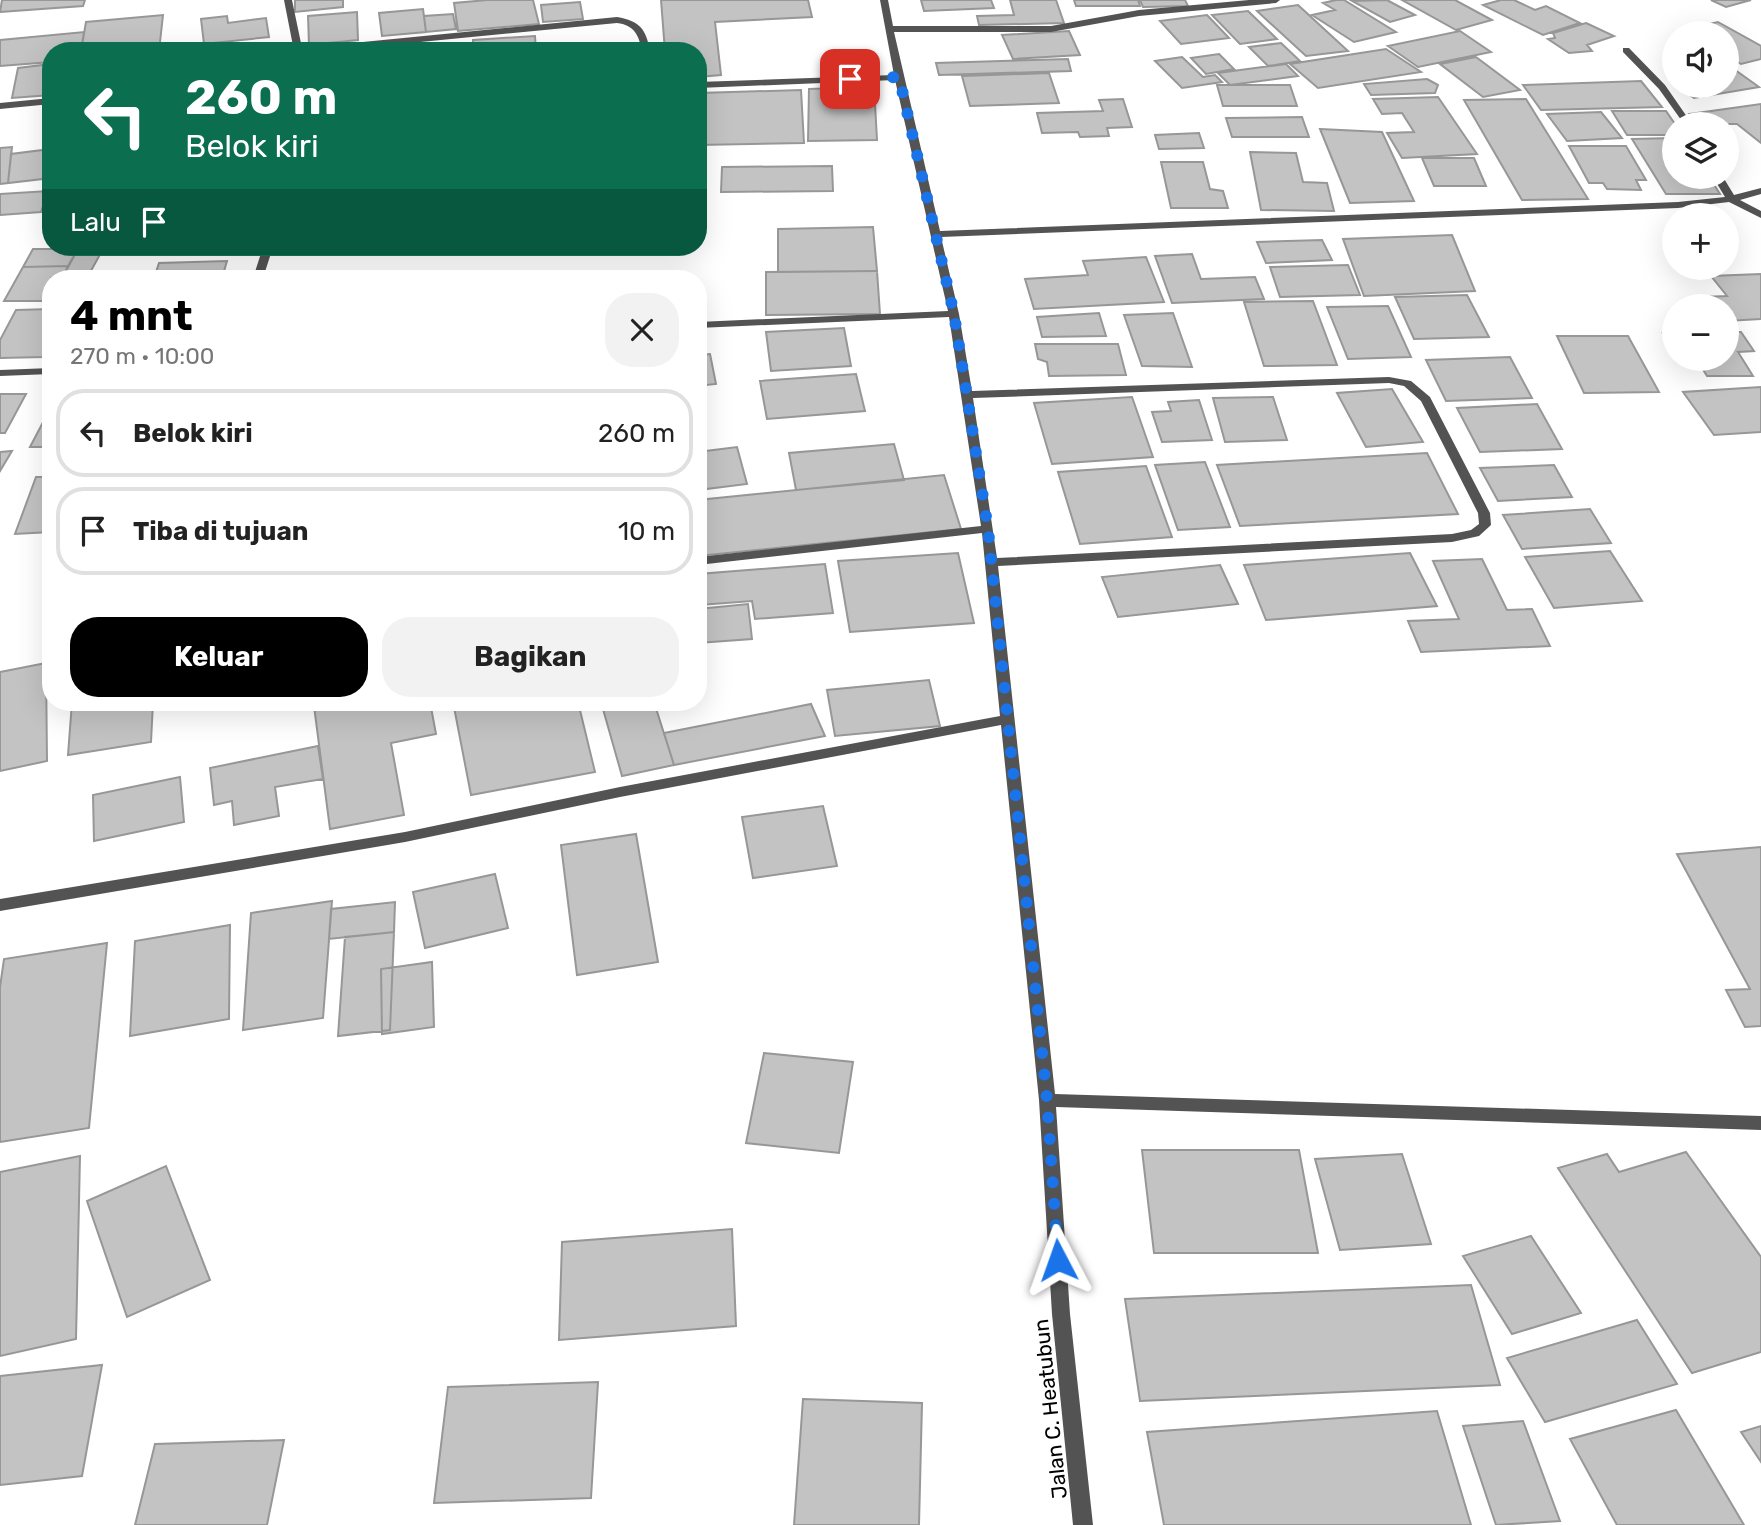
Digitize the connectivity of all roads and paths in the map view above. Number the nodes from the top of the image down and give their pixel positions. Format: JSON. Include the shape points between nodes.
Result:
{"nodes":[{"id":1,"x":288,"y":0,"type":"edge"},
{"id":2,"x":884,"y":0,"type":"edge"},
{"id":3,"x":1276,"y":0,"type":"edge"},
{"id":4,"x":891,"y":29,"type":"junction"},
{"id":5,"x":296,"y":42,"type":"edge"},
{"id":6,"x":391,"y":42,"type":"edge"},
{"id":7,"x":644,"y":42,"type":"edge"},
{"id":8,"x":1626,"y":50,"type":"dead end"},
{"id":9,"x":899,"y":77,"type":"junction"},
{"id":10,"x":707,"y":85,"type":"edge"},
{"id":11,"x":42,"y":102,"type":"edge"},
{"id":12,"x":0,"y":106,"type":"edge"},
{"id":13,"x":1680,"y":112,"type":"edge"},
{"id":14,"x":1725,"y":189,"type":"edge"},
{"id":15,"x":1761,"y":191,"type":"edge"},
{"id":16,"x":1731,"y":199,"type":"junction"},
{"id":17,"x":1761,"y":215,"type":"edge"},
{"id":18,"x":937,"y":234,"type":"junction"},
{"id":19,"x":954,"y":314,"type":"junction"},
{"id":20,"x":707,"y":325,"type":"edge"},
{"id":21,"x":42,"y":371,"type":"edge"},
{"id":22,"x":0,"y":373,"type":"edge"},
{"id":23,"x":966,"y":395,"type":"junction"},
{"id":24,"x":988,"y":529,"type":"junction"},
{"id":25,"x":707,"y":560,"type":"edge"},
{"id":26,"x":990,"y":562,"type":"junction"},
{"id":27,"x":1009,"y":719,"type":"junction"},
{"id":28,"x":0,"y":905,"type":"edge"},
{"id":29,"x":1047,"y":1100,"type":"junction"},
{"id":30,"x":1761,"y":1123,"type":"edge"},
{"id":31,"x":1083,"y":1525,"type":"edge"}],
"edges":[{"from":1,"to":5,"type":"street"},
{"from":2,"to":4,"type":"street","name":"Jalan C. Heatubun"},
{"from":3,"to":4,"type":"street","via":[[1139,13],[1051,29]]},
{"from":4,"to":9,"type":"street","name":"Jalan C. Heatubun"},
{"from":6,"to":7,"type":"street","via":[[617,20],[643,33]]},
{"from":8,"to":13,"type":"street"},
{"from":9,"to":10,"type":"street"},
{"from":9,"to":18,"type":"street","name":"Jalan C. Heatubun"},
{"from":11,"to":12,"type":"street"},
{"from":14,"to":16,"type":"street"},
{"from":15,"to":16,"type":"street"},
{"from":16,"to":17,"type":"street"},
{"from":16,"to":18,"type":"street","via":[[1678,205]]},
{"from":18,"to":19,"type":"street","name":"Jalan C. Heatubun"},
{"from":19,"to":20,"type":"street"},
{"from":19,"to":23,"type":"street","name":"Jalan C. Heatubun"},
{"from":21,"to":22,"type":"street"},
{"from":23,"to":24,"type":"street","name":"Jalan C. Heatubun"},
{"from":23,"to":26,"type":"street","via":[[1376,380],[1407,383],[1426,399],[1484,513],[1485,525],[1475,533],[1452,538]]},
{"from":24,"to":25,"type":"street"},
{"from":24,"to":26,"type":"street","name":"Jalan C. Heatubun"},
{"from":26,"to":27,"type":"street","name":"Jalan C. Heatubun"},
{"from":27,"to":28,"type":"street","via":[[405,837]]},
{"from":27,"to":29,"type":"street","name":"Jalan C. Heatubun"},
{"from":29,"to":30,"type":"street"},
{"from":29,"to":31,"type":"street","name":"Jalan C. Heatubun","via":[[1061,1314]]}]}
